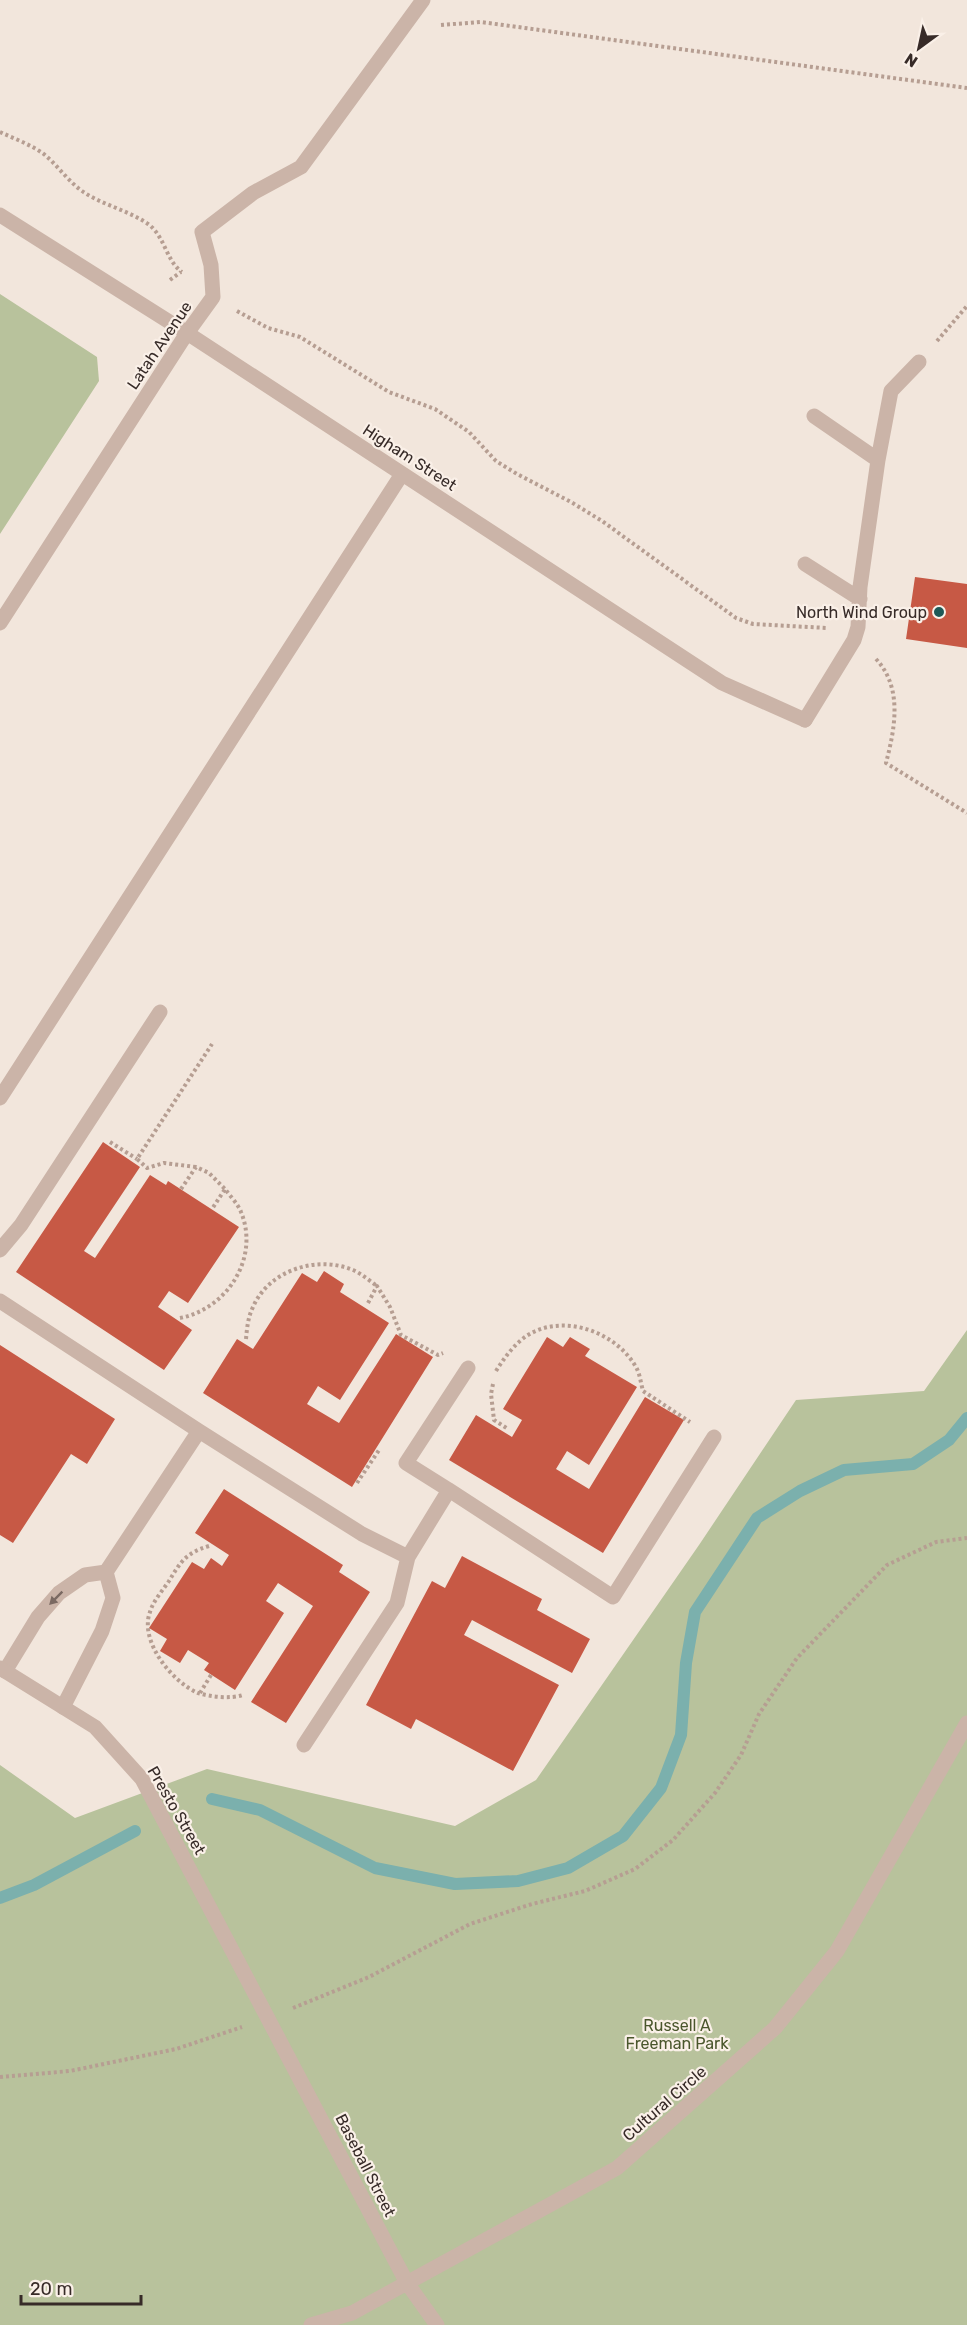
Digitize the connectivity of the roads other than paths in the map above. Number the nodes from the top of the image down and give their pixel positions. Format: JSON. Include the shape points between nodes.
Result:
{"nodes":[{"id":1,"x":423,"y":0,"type":"edge"},
{"id":2,"x":0,"y":215,"type":"edge"},
{"id":3,"x":188,"y":333,"type":"junction"},
{"id":4,"x":919,"y":362,"type":"road end"},
{"id":5,"x":814,"y":416,"type":"dead end"},
{"id":6,"x":878,"y":460,"type":"junction"},
{"id":7,"x":402,"y":474,"type":"junction"},
{"id":8,"x":805,"y":564,"type":"dead end"},
{"id":9,"x":860,"y":599,"type":"junction"},
{"id":10,"x":1,"y":618,"type":"edge"},
{"id":11,"x":159,"y":1012,"type":"dead end"},
{"id":12,"x":0,"y":1098,"type":"edge"},
{"id":13,"x":0,"y":1250,"type":"edge"},
{"id":14,"x":0,"y":1300,"type":"edge"},
{"id":15,"x":468,"y":1368,"type":"dead end"},
{"id":16,"x":199,"y":1431,"type":"junction"},
{"id":17,"x":714,"y":1437,"type":"dead end"},
{"id":18,"x":449,"y":1490,"type":"junction"},
{"id":19,"x":408,"y":1557,"type":"junction"},
{"id":20,"x":106,"y":1572,"type":"junction"},
{"id":21,"x":3,"y":1669,"type":"edge"},
{"id":22,"x":63,"y":1707,"type":"junction"},
{"id":23,"x":967,"y":1723,"type":"edge"},
{"id":24,"x":304,"y":1745,"type":"dead end"},
{"id":25,"x":269,"y":2018,"type":"joint"},
{"id":26,"x":407,"y":2283,"type":"junction"},
{"id":27,"x":312,"y":2325,"type":"edge"},
{"id":28,"x":437,"y":2325,"type":"edge"}],
"edges":[{"from":1,"to":3,"type":"street","name":"Latah Avenue","via":[[302,167],[253,193],[202,232],[211,265],[213,297]]},
{"from":2,"to":3,"type":"street","name":"Higham Street"},
{"from":3,"to":7,"type":"street","name":"Higham Street"},
{"from":3,"to":10,"type":"street","name":"Latah Avenue"},
{"from":4,"to":6,"type":"street","via":[[891,391]]},
{"from":5,"to":6,"type":"street"},
{"from":6,"to":9,"type":"street"},
{"from":7,"to":9,"type":"street","name":"Higham Street","via":[[722,683],[805,720],[854,640]]},
{"from":7,"to":12,"type":"street"},
{"from":8,"to":9,"type":"street"},
{"from":11,"to":13,"type":"street","via":[[21,1225]]},
{"from":14,"to":16,"type":"street"},
{"from":15,"to":18,"type":"street","via":[[406,1463]]},
{"from":16,"to":19,"type":"street","via":[[362,1534]]},
{"from":16,"to":20,"type":"street"},
{"from":17,"to":18,"type":"street","via":[[613,1597]]},
{"from":18,"to":19,"type":"street"},
{"from":19,"to":24,"type":"street","via":[[397,1603]]},
{"from":20,"to":21,"type":"street","one_way":true,"via":[[85,1575],[59,1593]]},
{"from":20,"to":22,"type":"street","via":[[113,1598],[106,1620]]},
{"from":21,"to":22,"type":"street","name":"Presto Street"},
{"from":22,"to":25,"type":"street","name":"Presto Street","via":[[95,1727],[142,1779]]},
{"from":23,"to":26,"type":"street","name":"Cultural Circle","via":[[837,1952],[776,2028],[617,2168]]},
{"from":25,"to":26,"type":"street","name":"Baseball Street"},
{"from":26,"to":27,"type":"street","name":"Cultural Circle","via":[[352,2313]]},
{"from":26,"to":28,"type":"street","name":"Baseball Street"}]}
